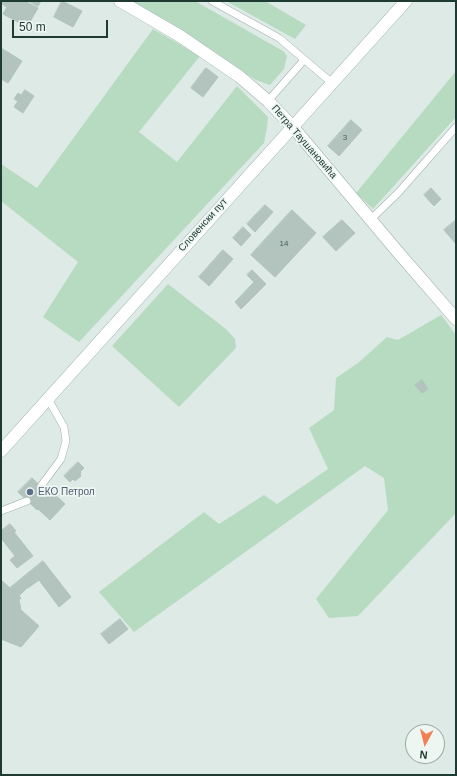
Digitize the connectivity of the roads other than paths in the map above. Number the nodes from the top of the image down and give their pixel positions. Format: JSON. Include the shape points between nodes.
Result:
{"nodes":[{"id":1,"x":120,"y":1,"type":"edge"},
{"id":2,"x":212,"y":1,"type":"edge"},
{"id":3,"x":406,"y":1,"type":"edge"},
{"id":4,"x":304,"y":60,"type":"junction"},
{"id":5,"x":332,"y":83,"type":"junction"},
{"id":6,"x":268,"y":101,"type":"junction"},
{"id":7,"x":292,"y":126,"type":"junction"},
{"id":8,"x":456,"y":126,"type":"edge"},
{"id":9,"x":370,"y":220,"type":"junction"},
{"id":10,"x":456,"y":319,"type":"edge"},
{"id":11,"x":48,"y":399,"type":"junction"},
{"id":12,"x":1,"y":450,"type":"edge"},
{"id":13,"x":41,"y":486,"type":"dead end"},
{"id":14,"x":27,"y":501,"type":"dead end"},
{"id":15,"x":1,"y":511,"type":"edge"}],
"edges":[{"from":1,"to":6,"type":"street","name":"Петра Таушановића","via":[[180,36],[240,77]]},
{"from":2,"to":4,"type":"lane","via":[[279,38]]},
{"from":3,"to":5,"type":"street","name":"Словенски пут"},
{"from":4,"to":5,"type":"lane"},
{"from":4,"to":6,"type":"lane"},
{"from":5,"to":7,"type":"street","name":"Словенски пут"},
{"from":6,"to":7,"type":"street","name":"Петра Таушановића"},
{"from":7,"to":9,"type":"street","name":"Петра Таушановића"},
{"from":7,"to":11,"type":"street","name":"Словенски пут"},
{"from":8,"to":9,"type":"lane","via":[[398,193]]},
{"from":9,"to":10,"type":"street","name":"Петра Таушановића"},
{"from":11,"to":12,"type":"street","name":"Словенски пут"},
{"from":11,"to":13,"type":"lane","via":[[64,427],[66,441],[61,459]]},
{"from":14,"to":15,"type":"lane"}]}
